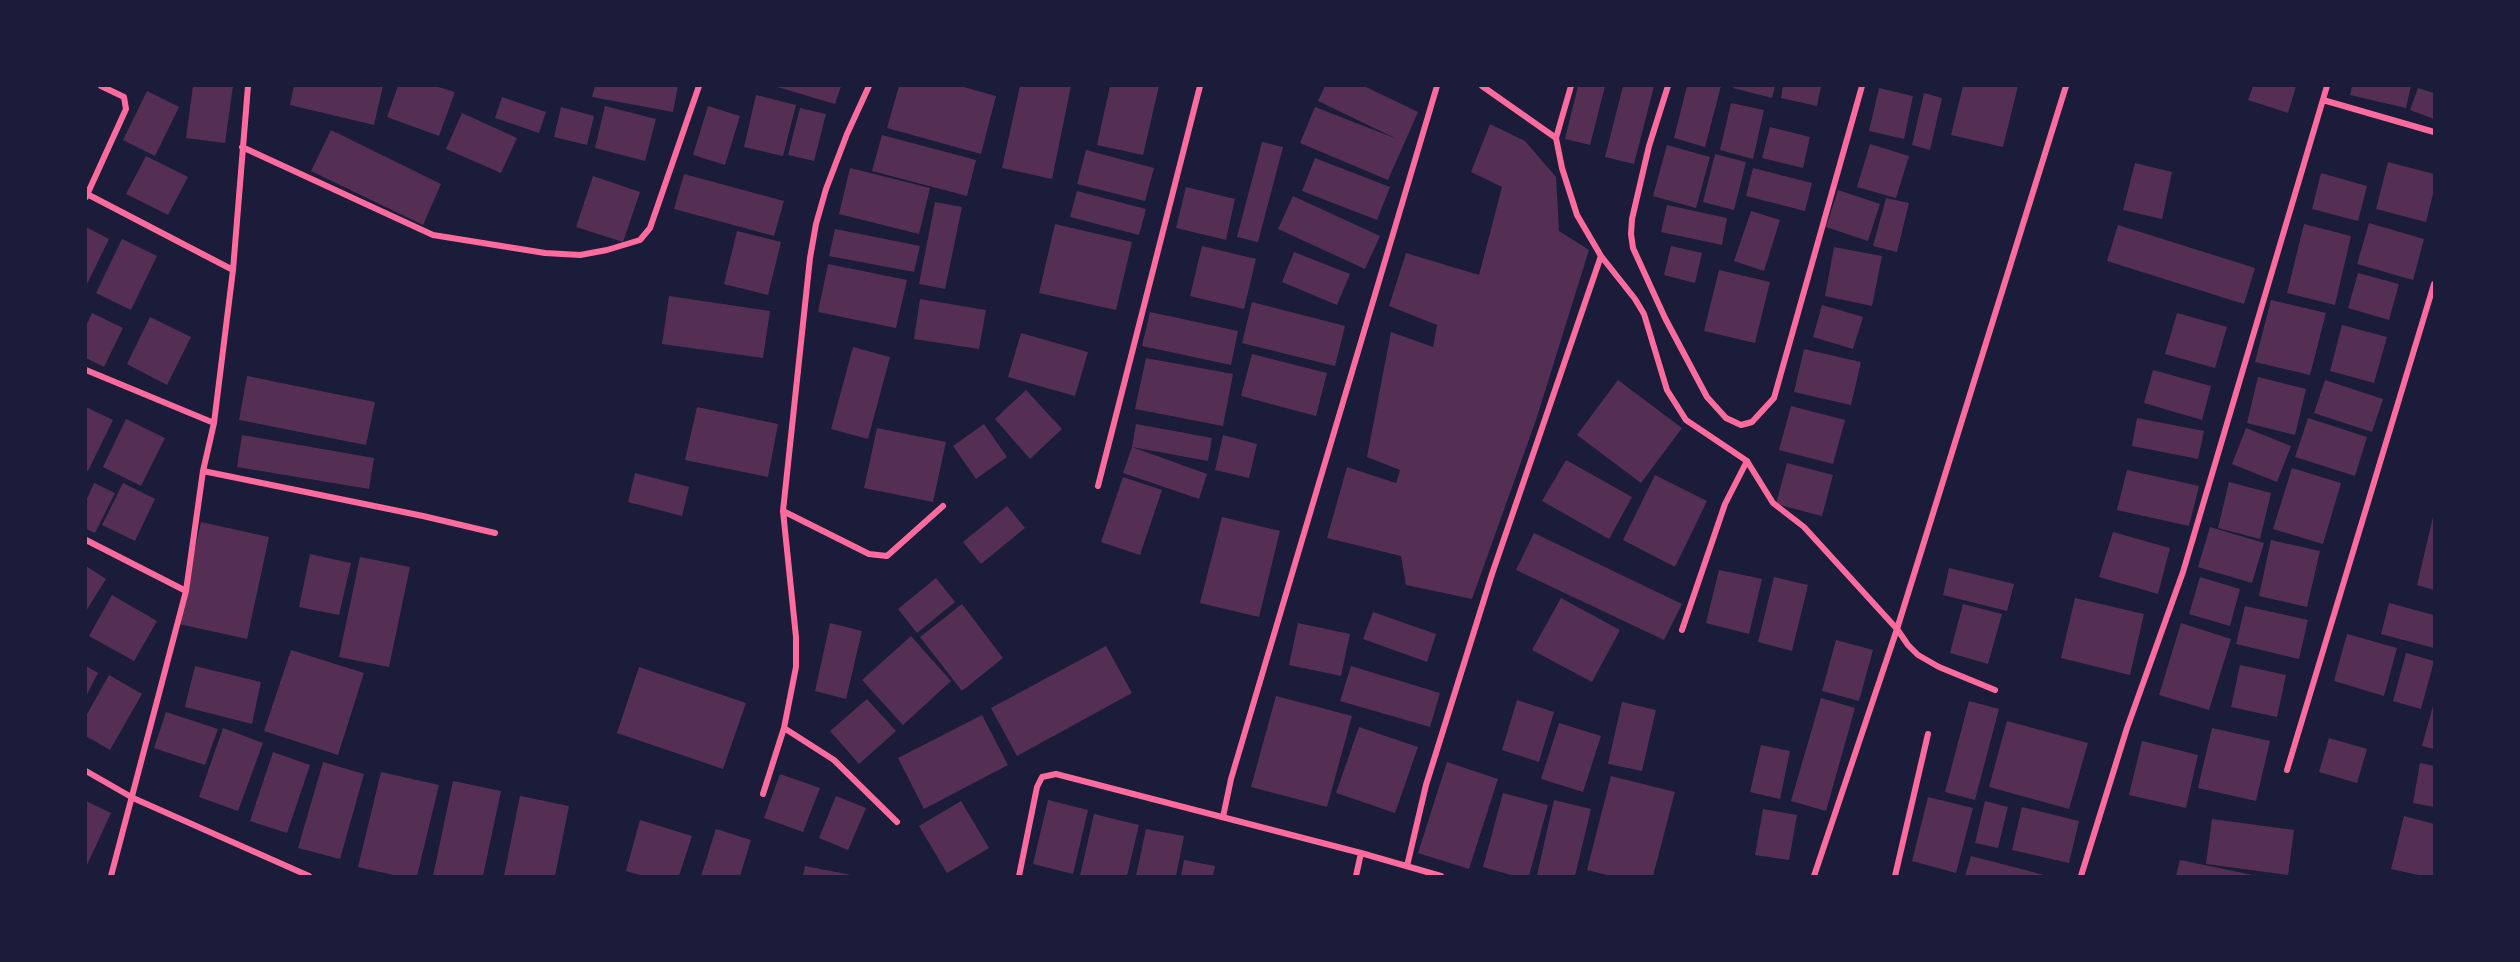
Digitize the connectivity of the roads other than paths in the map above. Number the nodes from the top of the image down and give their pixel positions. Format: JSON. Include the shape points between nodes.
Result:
{"nodes":[{"id":1,"x":100,"y":86,"type":"edge"},
{"id":2,"x":248,"y":86,"type":"edge"},
{"id":3,"x":699,"y":86,"type":"edge"},
{"id":4,"x":869,"y":86,"type":"edge"},
{"id":5,"x":1200,"y":86,"type":"edge"},
{"id":6,"x":1437,"y":86,"type":"edge"},
{"id":7,"x":1482,"y":86,"type":"edge"},
{"id":8,"x":1571,"y":86,"type":"edge"},
{"id":9,"x":1668,"y":86,"type":"edge"},
{"id":10,"x":1862,"y":86,"type":"edge"},
{"id":11,"x":2066,"y":86,"type":"edge"},
{"id":12,"x":2327,"y":86,"type":"edge"},
{"id":13,"x":2323,"y":100,"type":"junction"},
{"id":14,"x":2434,"y":132,"type":"edge"},
{"id":15,"x":1556,"y":138,"type":"junction"},
{"id":16,"x":242,"y":147,"type":"junction"},
{"id":17,"x":86,"y":196,"type":"edge"},
{"id":18,"x":1601,"y":256,"type":"junction"},
{"id":19,"x":232,"y":270,"type":"junction"},
{"id":20,"x":2434,"y":284,"type":"edge"},
{"id":21,"x":86,"y":370,"type":"edge"},
{"id":22,"x":214,"y":423,"type":"junction"},
{"id":23,"x":1747,"y":461,"type":"junction"},
{"id":24,"x":203,"y":471,"type":"junction"},
{"id":25,"x":1098,"y":486,"type":"dead end"},
{"id":26,"x":943,"y":506,"type":"dead end"},
{"id":27,"x":783,"y":511,"type":"junction"},
{"id":28,"x":495,"y":533,"type":"dead end"},
{"id":29,"x":86,"y":540,"type":"edge"},
{"id":30,"x":186,"y":591,"type":"junction"},
{"id":31,"x":1897,"y":629,"type":"junction"},
{"id":32,"x":1682,"y":630,"type":"dead end"},
{"id":33,"x":1995,"y":690,"type":"dead end"},
{"id":34,"x":784,"y":728,"type":"junction"},
{"id":35,"x":1928,"y":734,"type":"dead end"},
{"id":36,"x":2287,"y":770,"type":"dead end"},
{"id":37,"x":86,"y":771,"type":"edge"},
{"id":38,"x":763,"y":794,"type":"dead end"},
{"id":39,"x":133,"y":798,"type":"junction"},
{"id":40,"x":1223,"y":817,"type":"junction"},
{"id":41,"x":897,"y":822,"type":"dead end"},
{"id":42,"x":1361,"y":853,"type":"junction"},
{"id":43,"x":1407,"y":866,"type":"junction"},
{"id":44,"x":111,"y":876,"type":"edge"},
{"id":45,"x":309,"y":876,"type":"edge"},
{"id":46,"x":1019,"y":876,"type":"edge"},
{"id":47,"x":1356,"y":876,"type":"edge"},
{"id":48,"x":1441,"y":876,"type":"edge"},
{"id":49,"x":1814,"y":876,"type":"edge"},
{"id":50,"x":1895,"y":876,"type":"edge"},
{"id":51,"x":2081,"y":876,"type":"edge"}],
"edges":[{"from":1,"to":17,"type":"street","via":[[124,97],[126,109]]},
{"from":2,"to":16,"type":"street"},
{"from":3,"to":16,"type":"street","via":[[650,228],[640,240],[580,255],[433,235]]},
{"from":4,"to":27,"type":"street","via":[[847,134],[816,225]]},
{"from":5,"to":25,"type":"street"},
{"from":6,"to":40,"type":"street"},
{"from":7,"to":15,"type":"street"},
{"from":8,"to":15,"type":"street"},
{"from":9,"to":10,"type":"street","via":[[1632,219],[1633,248],[1707,397],[1726,418],[1742,425],[1752,422],[1774,398]]},
{"from":11,"to":31,"type":"street"},
{"from":12,"to":13,"type":"street"},
{"from":13,"to":14,"type":"street"},
{"from":13,"to":51,"type":"street","via":[[2183,572],[2127,728]]},
{"from":15,"to":18,"type":"street","via":[[1577,215]]},
{"from":16,"to":19,"type":"street"},
{"from":17,"to":19,"type":"street"},
{"from":18,"to":23,"type":"street","via":[[1644,314],[1667,390],[1686,420]]},
{"from":18,"to":43,"type":"street","via":[[1492,574],[1426,785]]},
{"from":19,"to":22,"type":"street"},
{"from":20,"to":36,"type":"street"},
{"from":21,"to":22,"type":"street"},
{"from":22,"to":24,"type":"street"},
{"from":23,"to":31,"type":"street","via":[[1773,503],[1804,527]]},
{"from":23,"to":32,"type":"street","via":[[1725,504]]},
{"from":24,"to":28,"type":"street"},
{"from":24,"to":30,"type":"street"},
{"from":26,"to":27,"type":"street","via":[[887,556],[869,554]]},
{"from":27,"to":34,"type":"street","via":[[797,654]]},
{"from":29,"to":30,"type":"street"},
{"from":30,"to":39,"type":"street"},
{"from":31,"to":33,"type":"street","via":[[1918,655]]},
{"from":31,"to":49,"type":"street"},
{"from":34,"to":38,"type":"street"},
{"from":34,"to":41,"type":"street","via":[[834,760]]},
{"from":35,"to":50,"type":"street"},
{"from":37,"to":39,"type":"street"},
{"from":39,"to":44,"type":"street"},
{"from":39,"to":45,"type":"street"},
{"from":40,"to":42,"type":"street"},
{"from":40,"to":46,"type":"street","via":[[1056,774],[1042,777]]},
{"from":42,"to":43,"type":"street"},
{"from":42,"to":47,"type":"street"},
{"from":43,"to":48,"type":"street"}]}
